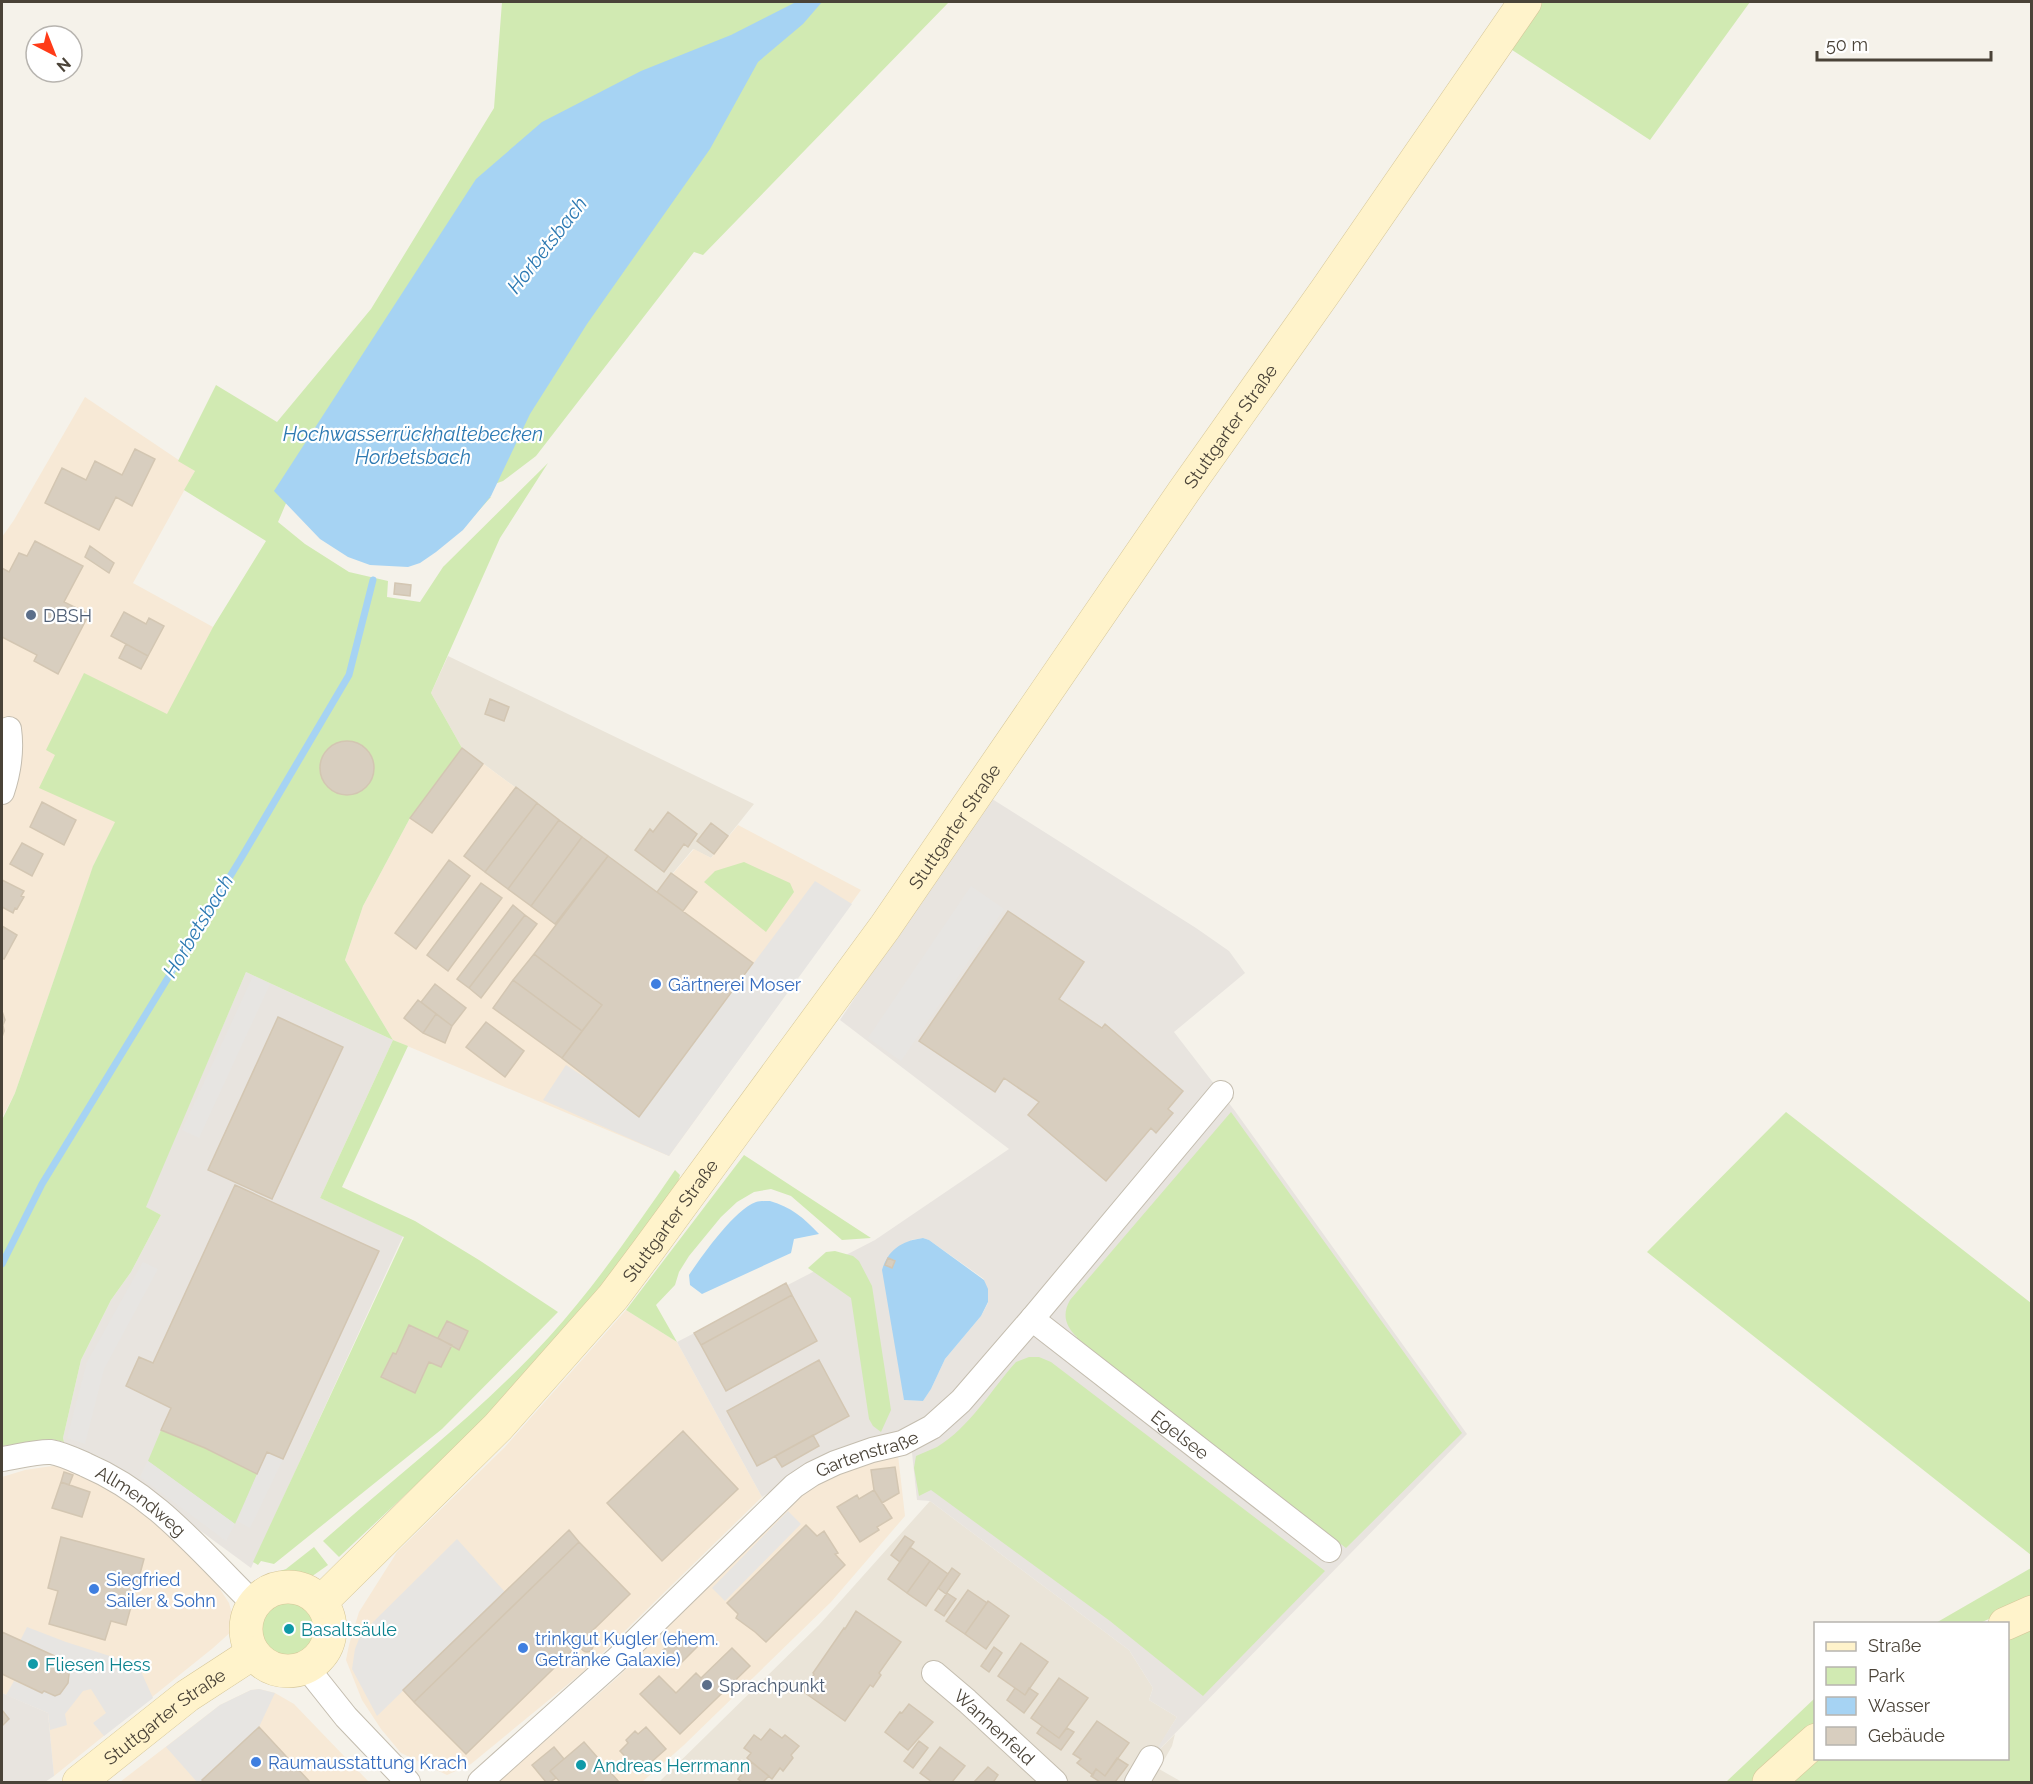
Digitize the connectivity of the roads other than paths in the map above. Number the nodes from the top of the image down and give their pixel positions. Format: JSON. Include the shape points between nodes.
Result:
{"nodes":[{"id":1,"x":1525,"y":2,"type":"edge"},
{"id":2,"x":9,"y":729,"type":"dead end"},
{"id":3,"x":2,"y":792,"type":"edge"},
{"id":4,"x":1221,"y":1093,"type":"dead end"},
{"id":5,"x":1032,"y":1319,"type":"junction"},
{"id":6,"x":2,"y":1459,"type":"edge"},
{"id":7,"x":1329,"y":1550,"type":"dead end"},
{"id":8,"x":321,"y":1602,"type":"junction"},
{"id":9,"x":255,"y":1603,"type":"junction"},
{"id":10,"x":2031,"y":1612,"type":"edge"},
{"id":11,"x":2008,"y":1622,"type":"edge"},
{"id":12,"x":253,"y":1653,"type":"junction"},
{"id":13,"x":307,"y":1668,"type":"junction"},
{"id":14,"x":934,"y":1673,"type":"dead end"},
{"id":15,"x":1814,"y":1741,"type":"edge"},
{"id":16,"x":1151,"y":1758,"type":"dead end"},
{"id":17,"x":79,"y":1782,"type":"edge"},
{"id":18,"x":408,"y":1782,"type":"edge"},
{"id":19,"x":480,"y":1782,"type":"edge"},
{"id":20,"x":1055,"y":1782,"type":"edge"},
{"id":21,"x":1137,"y":1782,"type":"edge"},
{"id":22,"x":1769,"y":1782,"type":"edge"}],
"edges":[{"from":1,"to":8,"type":"street","name":"Stuttgarter Straße","via":[[885,927],[646,1253],[498,1427]]},
{"from":2,"to":3,"type":"street","via":[[10,761]]},
{"from":4,"to":5,"type":"street","name":"Gartenstraße"},
{"from":5,"to":7,"type":"street","name":"Egelsee"},
{"from":5,"to":19,"type":"street","name":"Gartenstraße","via":[[961,1401],[932,1427],[902,1443],[835,1463],[794,1486],[616,1660]]},
{"from":6,"to":9,"type":"street","name":"Allmendweg","via":[[50,1452],[99,1470],[174,1522]]},
{"from":8,"to":9,"type":"street","via":[[307,1591],[283,1587],[267,1592]]},
{"from":8,"to":13,"type":"street","via":[[329,1618],[330,1636],[321,1655]]},
{"from":9,"to":12,"type":"street","via":[[246,1625]]},
{"from":10,"to":11,"type":"street"},
{"from":12,"to":13,"type":"street","via":[[278,1670]]},
{"from":12,"to":17,"type":"street","name":"Stuttgarter Straße","via":[[187,1696]]},
{"from":13,"to":18,"type":"street","via":[[346,1717]]},
{"from":14,"to":20,"type":"street","name":"Wannenfeld"},
{"from":15,"to":22,"type":"street"},
{"from":16,"to":21,"type":"street"}]}
